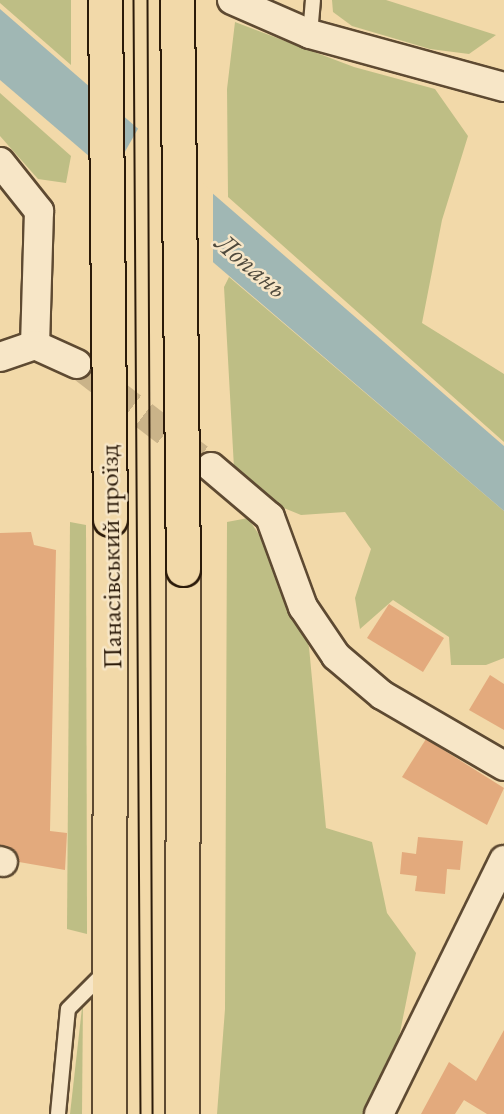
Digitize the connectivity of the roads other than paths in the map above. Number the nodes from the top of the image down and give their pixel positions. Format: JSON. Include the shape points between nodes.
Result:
{"nodes":[{"id":1,"x":105,"y":0,"type":"edge"},
{"id":2,"x":177,"y":0,"type":"edge"},
{"id":3,"x":232,"y":0,"type":"edge"},
{"id":4,"x":313,"y":0,"type":"edge"},
{"id":5,"x":310,"y":34,"type":"junction"},
{"id":6,"x":504,"y":87,"type":"edge"},
{"id":7,"x":0,"y":162,"type":"edge"},
{"id":8,"x":35,"y":345,"type":"junction"},
{"id":9,"x":0,"y":357,"type":"edge"},
{"id":10,"x":77,"y":364,"type":"tunnel mouth"},
{"id":11,"x":211,"y":467,"type":"tunnel mouth"},
{"id":12,"x":504,"y":766,"type":"edge"},
{"id":13,"x":504,"y":860,"type":"edge"},
{"id":14,"x":113,"y":965,"type":"junction"},
{"id":15,"x":58,"y":1114,"type":"edge"},
{"id":16,"x":109,"y":1114,"type":"edge"},
{"id":17,"x":182,"y":1114,"type":"edge"},
{"id":18,"x":379,"y":1114,"type":"edge"}],
"edges":[{"from":1,"to":14,"type":"main road","name":"Панасівський проїзд","bridge":true},
{"from":2,"to":17,"type":"main road","bridge":true,"via":[[183,569]]},
{"from":3,"to":5,"type":"street"},
{"from":4,"to":5,"type":"lane"},
{"from":5,"to":6,"type":"street"},
{"from":7,"to":8,"type":"street","via":[[39,211]]},
{"from":8,"to":9,"type":"street"},
{"from":8,"to":10,"type":"street"},
{"from":11,"to":12,"type":"street","via":[[270,517],[303,607],[336,656],[382,695]]},
{"from":13,"to":18,"type":"street"},
{"from":14,"to":15,"type":"lane","via":[[68,1010]]},
{"from":14,"to":16,"type":"main road","name":"Панасівський проїзд"}]}
